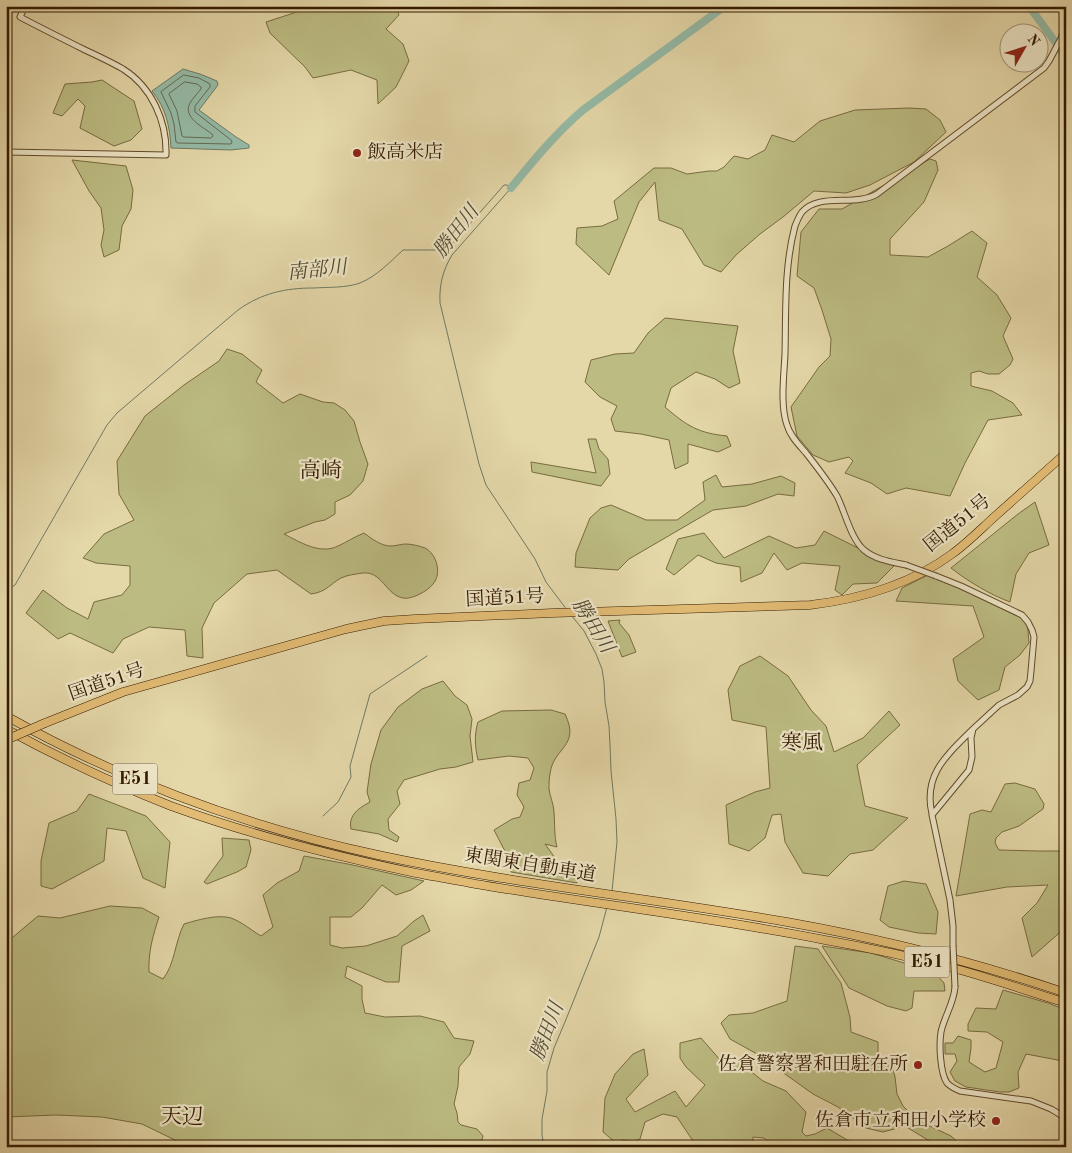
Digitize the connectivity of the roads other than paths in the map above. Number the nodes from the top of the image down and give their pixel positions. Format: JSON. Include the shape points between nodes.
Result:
{"nodes":[{"id":1,"x":25,"y":6,"type":"edge"},
{"id":2,"x":1066,"y":29,"type":"edge"},
{"id":3,"x":6,"y":152,"type":"edge"},
{"id":4,"x":1066,"y":452,"type":"edge"},
{"id":5,"x":6,"y":716,"type":"edge"},
{"id":6,"x":6,"y":729,"type":"edge"},
{"id":7,"x":973,"y":729,"type":"junction"},
{"id":8,"x":6,"y":740,"type":"edge"},
{"id":9,"x":932,"y":815,"type":"junction"},
{"id":10,"x":1066,"y":993,"type":"edge"},
{"id":11,"x":1066,"y":1003,"type":"edge"},
{"id":12,"x":1066,"y":1118,"type":"edge"}],
"edges":[{"from":1,"to":3,"type":"street","via":[[20,16],[123,69],[138,82],[161,116],[166,155]]},
{"from":2,"to":7,"type":"street","bridge":true,"via":[[1044,68],[877,194],[865,199],[816,203],[807,208],[797,219],[789,258],[783,387],[787,428],[836,495],[857,541],[879,559],[906,565],[962,586],[1022,616],[1032,630],[1032,671],[1027,687]]},
{"from":4,"to":8,"type":"highway","name":"国道51号","bridge":true,"via":[[950,555],[911,578],[859,597],[810,606],[384,621],[123,692]]},
{"from":5,"to":10,"type":"highway","name":"東関東自動車道","number":"E51","via":[[117,772],[269,828],[448,869],[830,931],[938,955]]},
{"from":6,"to":11,"type":"highway","name":"東関東自動車道","number":"E51","via":[[60,758],[136,792],[191,813],[326,853],[419,874],[786,932],[962,970]]},
{"from":7,"to":9,"type":"street","via":[[972,765]]},
{"from":7,"to":9,"type":"street","via":[[936,770],[931,787]]},
{"from":9,"to":12,"type":"street","bridge":true,"via":[[953,926],[955,995],[940,1040],[947,1082],[960,1091],[1031,1101]]}]}
